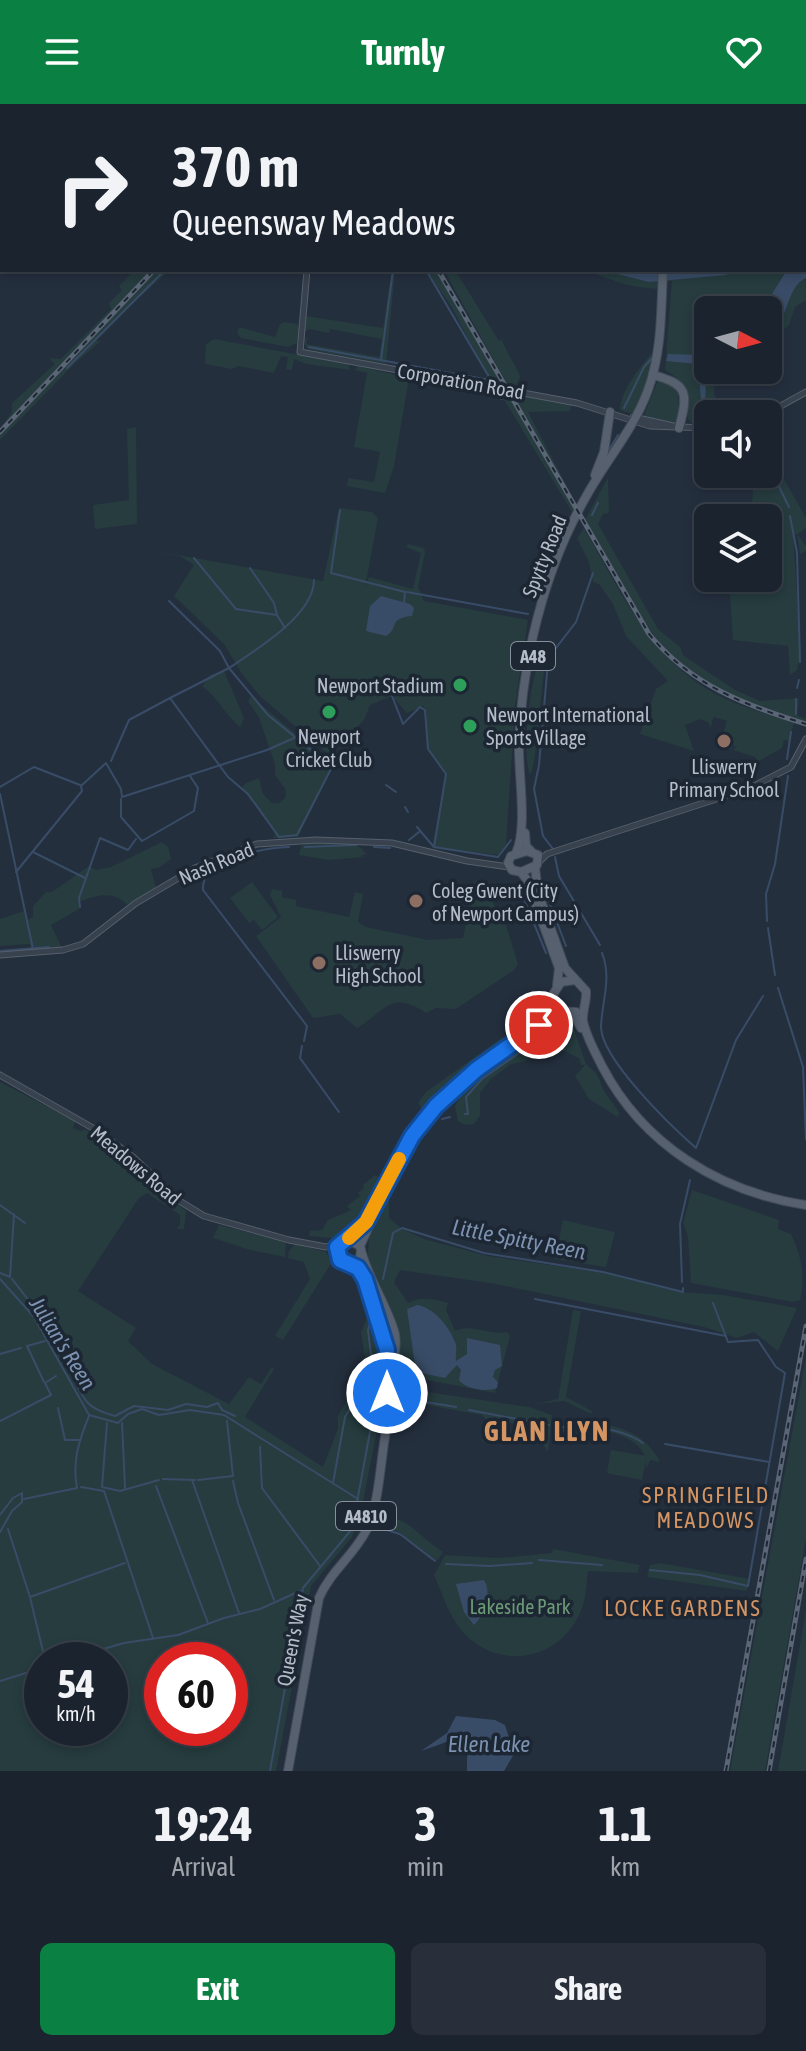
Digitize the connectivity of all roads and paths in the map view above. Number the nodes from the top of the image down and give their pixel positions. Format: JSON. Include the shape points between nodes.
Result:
{"nodes":[{"id":1,"x":307,"y":272,"type":"edge"},
{"id":2,"x":665,"y":272,"type":"edge"},
{"id":3,"x":662,"y":328,"type":"junction"},
{"id":4,"x":659,"y":376,"type":"junction"},
{"id":5,"x":806,"y":392,"type":"edge"},
{"id":6,"x":782,"y":405,"type":"edge"},
{"id":7,"x":610,"y":412,"type":"junction"},
{"id":8,"x":682,"y":414,"type":"junction"},
{"id":9,"x":637,"y":421,"type":"junction"},
{"id":10,"x":694,"y":427,"type":"edge"},
{"id":11,"x":679,"y":428,"type":"junction"},
{"id":12,"x":694,"y":428,"type":"edge"},
{"id":13,"x":594,"y":484,"type":"junction"},
{"id":14,"x":806,"y":739,"type":"edge"},
{"id":15,"x":533,"y":852,"type":"junction"},
{"id":16,"x":547,"y":854,"type":"junction"},
{"id":17,"x":511,"y":860,"type":"junction"},
{"id":18,"x":537,"y":865,"type":"junction"},
{"id":19,"x":521,"y":872,"type":"junction"},
{"id":20,"x":0,"y":955,"type":"edge"},
{"id":21,"x":575,"y":980,"type":"junction"},
{"id":22,"x":557,"y":985,"type":"junction"},
{"id":23,"x":585,"y":1004,"type":"junction"},
{"id":24,"x":564,"y":1011,"type":"junction"},
{"id":25,"x":0,"y":1075,"type":"edge"},
{"id":26,"x":806,"y":1207,"type":"edge"},
{"id":27,"x":343,"y":1241,"type":"junction"},
{"id":28,"x":326,"y":1247,"type":"junction"},
{"id":29,"x":361,"y":1248,"type":"junction"},
{"id":30,"x":337,"y":1255,"type":"junction"},
{"id":31,"x":348,"y":1264,"type":"junction"},
{"id":32,"x":399,"y":1371,"type":"junction"},
{"id":33,"x":384,"y":1377,"type":"junction"},
{"id":34,"x":385,"y":1390,"type":"junction"},
{"id":35,"x":403,"y":1393,"type":"junction"},
{"id":36,"x":286,"y":1771,"type":"edge"}],
"edges":[{"from":1,"to":7,"type":"street","name":"Corporation Road","via":[[300,352]]},
{"from":2,"to":3,"type":"main road","name":"Spytty Road","number":"A48"},
{"from":3,"to":4,"type":"main road","name":"Spytty Road","number":"A48"},
{"from":3,"to":4,"type":"main road","number":"A48"},
{"from":4,"to":8,"type":"main road","via":[[682,391]]},
{"from":4,"to":9,"type":"main road","name":"Spytty Road","number":"A48"},
{"from":4,"to":9,"type":"main road","name":"Spytty Road","number":"A48"},
{"from":5,"to":6,"type":"street"},
{"from":7,"to":9,"type":"street","name":"Corporation Road"},
{"from":7,"to":13,"type":"main road"},
{"from":8,"to":10,"type":"street"},
{"from":8,"to":11,"type":"main road"},
{"from":9,"to":11,"type":"street","name":"Corporation Road"},
{"from":9,"to":13,"type":"main road","name":"Spytty Road","number":"A48"},
{"from":9,"to":15,"type":"main road","name":"Spytty Road","number":"A48","via":[[590,499],[558,570],[535,645],[523,751],[525,841]]},
{"from":11,"to":12,"type":"street","name":"Corporation Road"},
{"from":13,"to":17,"type":"main road","name":"Spytty Road","number":"A48","via":[[550,577],[526,666],[519,746],[520,838]]},
{"from":14,"to":16,"type":"street","via":[[786,770],[730,796]]},
{"from":15,"to":16,"type":"street"},
{"from":15,"to":17,"type":"main road"},
{"from":15,"to":18,"type":"main road","number":"A48"},
{"from":16,"to":18,"type":"street"},
{"from":17,"to":19,"type":"main road"},
{"from":17,"to":20,"type":"street","name":"Nash Road","via":[[499,864],[458,859],[392,843],[257,844],[195,868],[136,903],[83,944]]},
{"from":18,"to":19,"type":"main road"},
{"from":18,"to":21,"type":"main road","number":"A48","via":[[538,893],[565,968]]},
{"from":19,"to":22,"type":"main road","number":"A48","via":[[559,968]]},
{"from":21,"to":22,"type":"main road"},
{"from":21,"to":23,"type":"main road","number":"A48","via":[[586,991]]},
{"from":22,"to":24,"type":"main road","number":"A48","via":[[552,996]]},
{"from":23,"to":24,"type":"main road"},
{"from":23,"to":26,"type":"main road","number":"A48","via":[[584,1023],[607,1076],[662,1141],[738,1189]]},
{"from":24,"to":26,"type":"main road","number":"A48","via":[[609,1087],[655,1142],[737,1193]]},
{"from":24,"to":27,"type":"main road","via":[[477,1069],[426,1117],[366,1222]]},
{"from":24,"to":29,"type":"main road","via":[[470,1079],[437,1110],[410,1147]]},
{"from":25,"to":28,"type":"street","name":"Meadows Road","via":[[98,1131],[204,1216]]},
{"from":27,"to":28,"type":"street","name":"Meadows Road"},
{"from":27,"to":29,"type":"main road"},
{"from":27,"to":30,"type":"main road"},
{"from":28,"to":30,"type":"street","name":"Meadows Road"},
{"from":29,"to":31,"type":"main road","via":[[358,1261]]},
{"from":29,"to":32,"type":"main road","via":[[395,1334]]},
{"from":30,"to":31,"type":"main road","name":"Queen's Way"},
{"from":31,"to":33,"type":"main road","name":"Queen's Way","via":[[361,1272],[370,1294],[387,1350]]},
{"from":32,"to":33,"type":"main road"},
{"from":32,"to":35,"type":"main road","via":[[407,1379]]},
{"from":33,"to":34,"type":"main road","name":"Queen's Way"},
{"from":34,"to":35,"type":"main road"},
{"from":34,"to":36,"type":"main road","name":"Queen's Way","number":"A4810","via":[[390,1400],[366,1519],[316,1594]]},
{"from":35,"to":36,"type":"main road","name":"Queen's Way","number":"A4810","via":[[388,1421],[366,1531],[319,1598]]}]}
